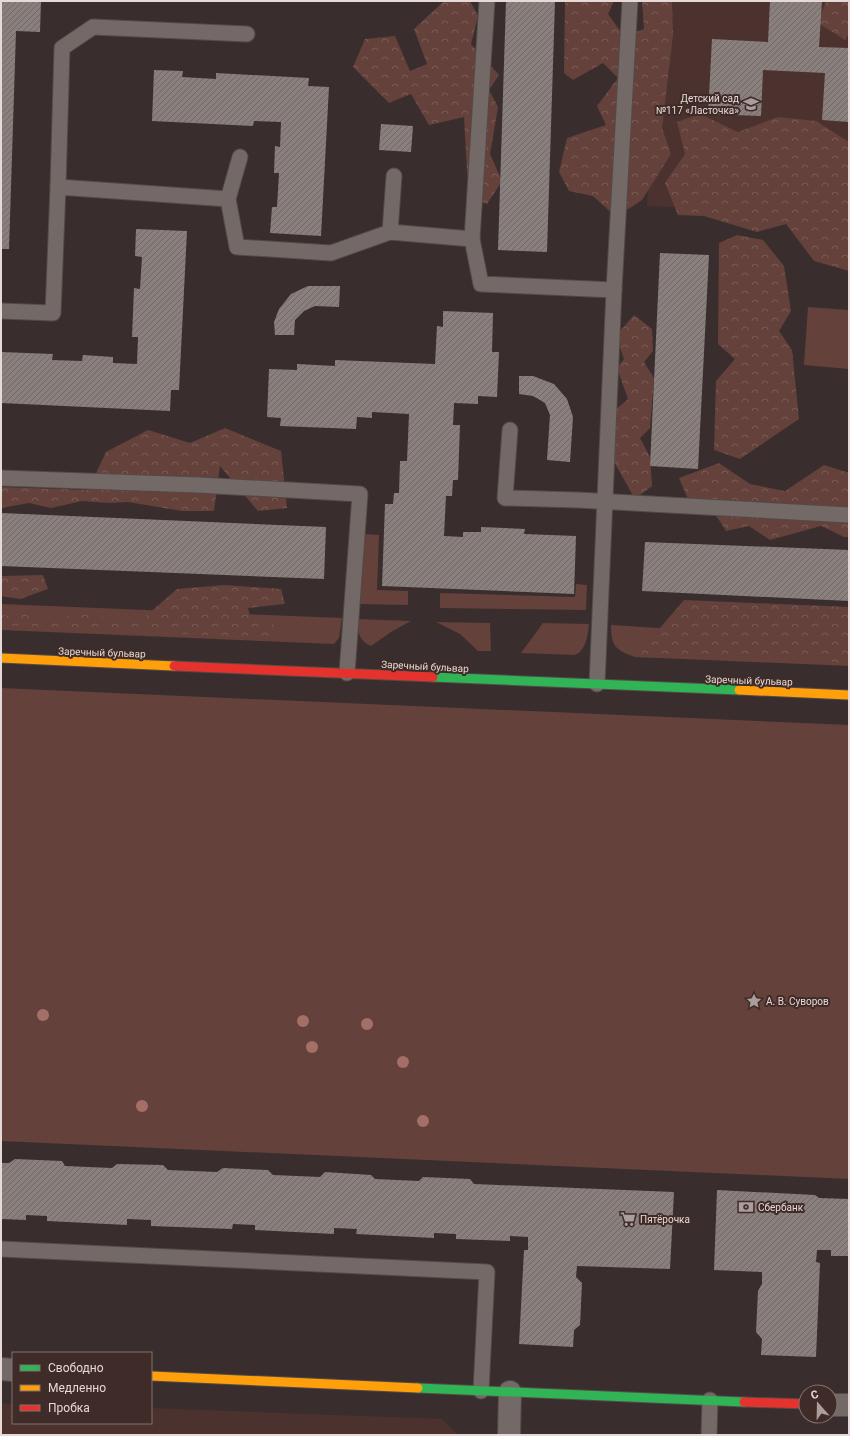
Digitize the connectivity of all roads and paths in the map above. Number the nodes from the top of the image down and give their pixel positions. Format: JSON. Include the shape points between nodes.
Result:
{"nodes":[{"id":1,"x":487,"y":1,"type":"edge"},
{"id":2,"x":630,"y":1,"type":"edge"},
{"id":3,"x":247,"y":34,"type":"dead end"},
{"id":4,"x":240,"y":157,"type":"dead end"},
{"id":5,"x":394,"y":176,"type":"dead end"},
{"id":6,"x":58,"y":187,"type":"junction"},
{"id":7,"x":228,"y":199,"type":"junction"},
{"id":8,"x":390,"y":232,"type":"junction"},
{"id":9,"x":472,"y":239,"type":"junction"},
{"id":10,"x":614,"y":290,"type":"junction"},
{"id":11,"x":1,"y":311,"type":"edge"},
{"id":12,"x":510,"y":430,"type":"dead end"},
{"id":13,"x":1,"y":478,"type":"edge"},
{"id":14,"x":604,"y":502,"type":"junction"},
{"id":15,"x":849,"y":515,"type":"edge"},
{"id":16,"x":1,"y":658,"type":"edge"},
{"id":17,"x":348,"y":673,"type":"junction"},
{"id":18,"x":597,"y":684,"type":"junction"},
{"id":19,"x":849,"y":695,"type":"edge"},
{"id":20,"x":1,"y":1249,"type":"edge"},
{"id":21,"x":1,"y":1369,"type":"edge"},
{"id":22,"x":12,"y":1370,"type":"edge"},
{"id":23,"x":152,"y":1376,"type":"edge"},
{"id":24,"x":481,"y":1391,"type":"junction"},
{"id":25,"x":510,"y":1392,"type":"junction"},
{"id":26,"x":710,"y":1400,"type":"junction"},
{"id":27,"x":798,"y":1404,"type":"edge"},
{"id":28,"x":838,"y":1404,"type":"edge"},
{"id":29,"x":849,"y":1405,"type":"edge"},
{"id":30,"x":509,"y":1435,"type":"edge"},
{"id":31,"x":709,"y":1435,"type":"edge"}],
"edges":[{"from":1,"to":9,"type":"lane"},
{"from":2,"to":10,"type":"lane"},
{"from":3,"to":6,"type":"lane","via":[[93,27],[62,48]]},
{"from":4,"to":7,"type":"lane"},
{"from":5,"to":8,"type":"lane"},
{"from":6,"to":7,"type":"lane"},
{"from":6,"to":11,"type":"lane","via":[[53,313]]},
{"from":7,"to":8,"type":"lane","via":[[237,247],[331,253]]},
{"from":8,"to":9,"type":"lane"},
{"from":9,"to":10,"type":"lane","via":[[481,284]]},
{"from":10,"to":14,"type":"lane"},
{"from":12,"to":14,"type":"lane","via":[[505,498]]},
{"from":13,"to":17,"type":"lane","via":[[360,494]]},
{"from":14,"to":15,"type":"lane"},
{"from":14,"to":18,"type":"lane"},
{"from":16,"to":17,"type":"street","name":"Заречный бульвар"},
{"from":17,"to":18,"type":"street","name":"Заречный бульвар"},
{"from":18,"to":19,"type":"street","name":"Заречный бульвар"},
{"from":20,"to":24,"type":"lane","via":[[487,1272]]},
{"from":21,"to":22,"type":"street"},
{"from":23,"to":24,"type":"street"},
{"from":24,"to":25,"type":"street"},
{"from":25,"to":26,"type":"street"},
{"from":25,"to":30,"type":"street"},
{"from":26,"to":27,"type":"street"},
{"from":26,"to":31,"type":"lane"},
{"from":28,"to":29,"type":"street"}]}
